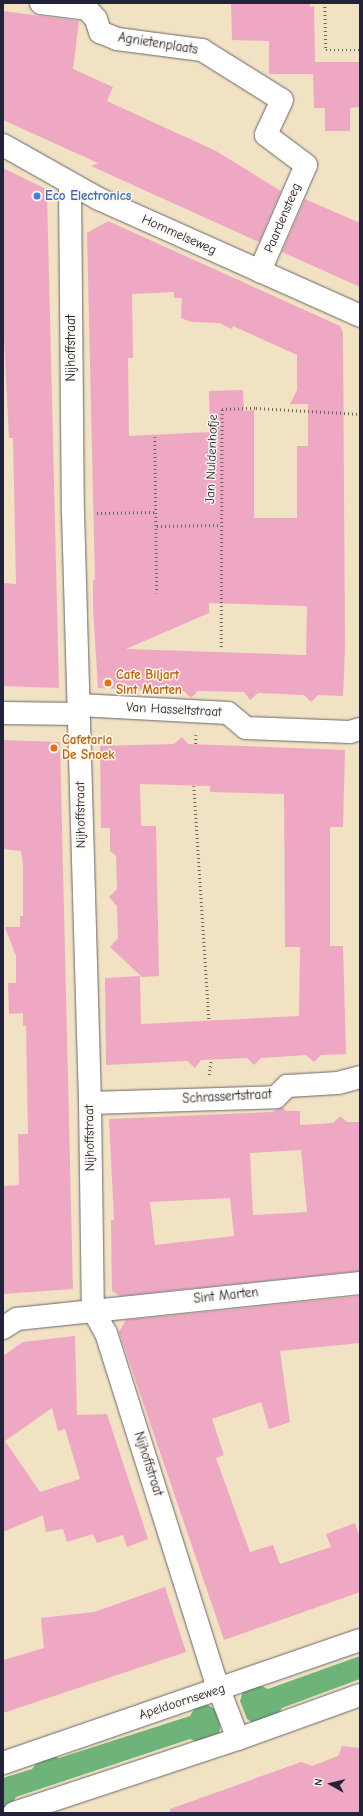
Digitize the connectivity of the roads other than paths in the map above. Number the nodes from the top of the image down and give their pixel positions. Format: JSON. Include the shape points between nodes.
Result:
{"nodes":[{"id":1,"x":41,"y":3,"type":"edge"},
{"id":2,"x":3,"y":145,"type":"edge"},
{"id":3,"x":306,"y":165,"type":"joint"},
{"id":4,"x":70,"y":184,"type":"junction"},
{"id":5,"x":260,"y":271,"type":"junction"},
{"id":6,"x":360,"y":316,"type":"edge"},
{"id":7,"x":79,"y":710,"type":"junction"},
{"id":8,"x":3,"y":713,"type":"edge"},
{"id":9,"x":360,"y":729,"type":"edge"},
{"id":10,"x":360,"y":1077,"type":"edge"},
{"id":11,"x":90,"y":1103,"type":"junction"},
{"id":12,"x":360,"y":1283,"type":"edge"},
{"id":13,"x":93,"y":1310,"type":"junction"},
{"id":14,"x":3,"y":1328,"type":"edge"},
{"id":15,"x":360,"y":1640,"type":"edge"},
{"id":16,"x":221,"y":1689,"type":"junction"},
{"id":17,"x":360,"y":1695,"type":"edge"},
{"id":18,"x":238,"y":1739,"type":"junction"},
{"id":19,"x":3,"y":1764,"type":"edge"},
{"id":20,"x":14,"y":1813,"type":"edge"}],
"edges":[{"from":1,"to":3,"type":"street","name":"Agnietenplaats","via":[[87,9],[96,19],[100,32],[117,39],[202,50],[282,100],[266,135]]},
{"from":2,"to":4,"type":"street","name":"Hommelseweg"},
{"from":3,"to":5,"type":"street","name":"Paardensteeg"},
{"from":4,"to":5,"type":"street","name":"Hommelseweg"},
{"from":4,"to":7,"type":"street","name":"Nijhoffstraat","via":[[73,513]]},
{"from":5,"to":6,"type":"street","name":"Hommelseweg"},
{"from":7,"to":8,"type":"street","name":"Van Hasseltstraat"},
{"from":7,"to":9,"type":"street","name":"Van Hasseltstraat","via":[[228,713],[246,728],[350,732]]},
{"from":7,"to":11,"type":"street","name":"Nijhoffstraat","via":[[80,824]]},
{"from":10,"to":11,"type":"street","name":"Schrassertstraat","via":[[338,1084],[287,1086],[276,1097]]},
{"from":11,"to":13,"type":"street","name":"Nijhoffstraat"},
{"from":12,"to":13,"type":"street","name":"Sint Marten"},
{"from":13,"to":14,"type":"street","name":"Sint Marten","via":[[17,1319]]},
{"from":13,"to":16,"type":"street","name":"Nijhoffstraat","via":[[106,1333]]},
{"from":15,"to":16,"type":"street","name":"Apeldoornseweg"},
{"from":16,"to":18,"type":"street","name":"Nijhoffstraat"},
{"from":16,"to":19,"type":"street","name":"Apeldoornseweg"},
{"from":17,"to":18,"type":"street"},
{"from":18,"to":20,"type":"street"}]}
